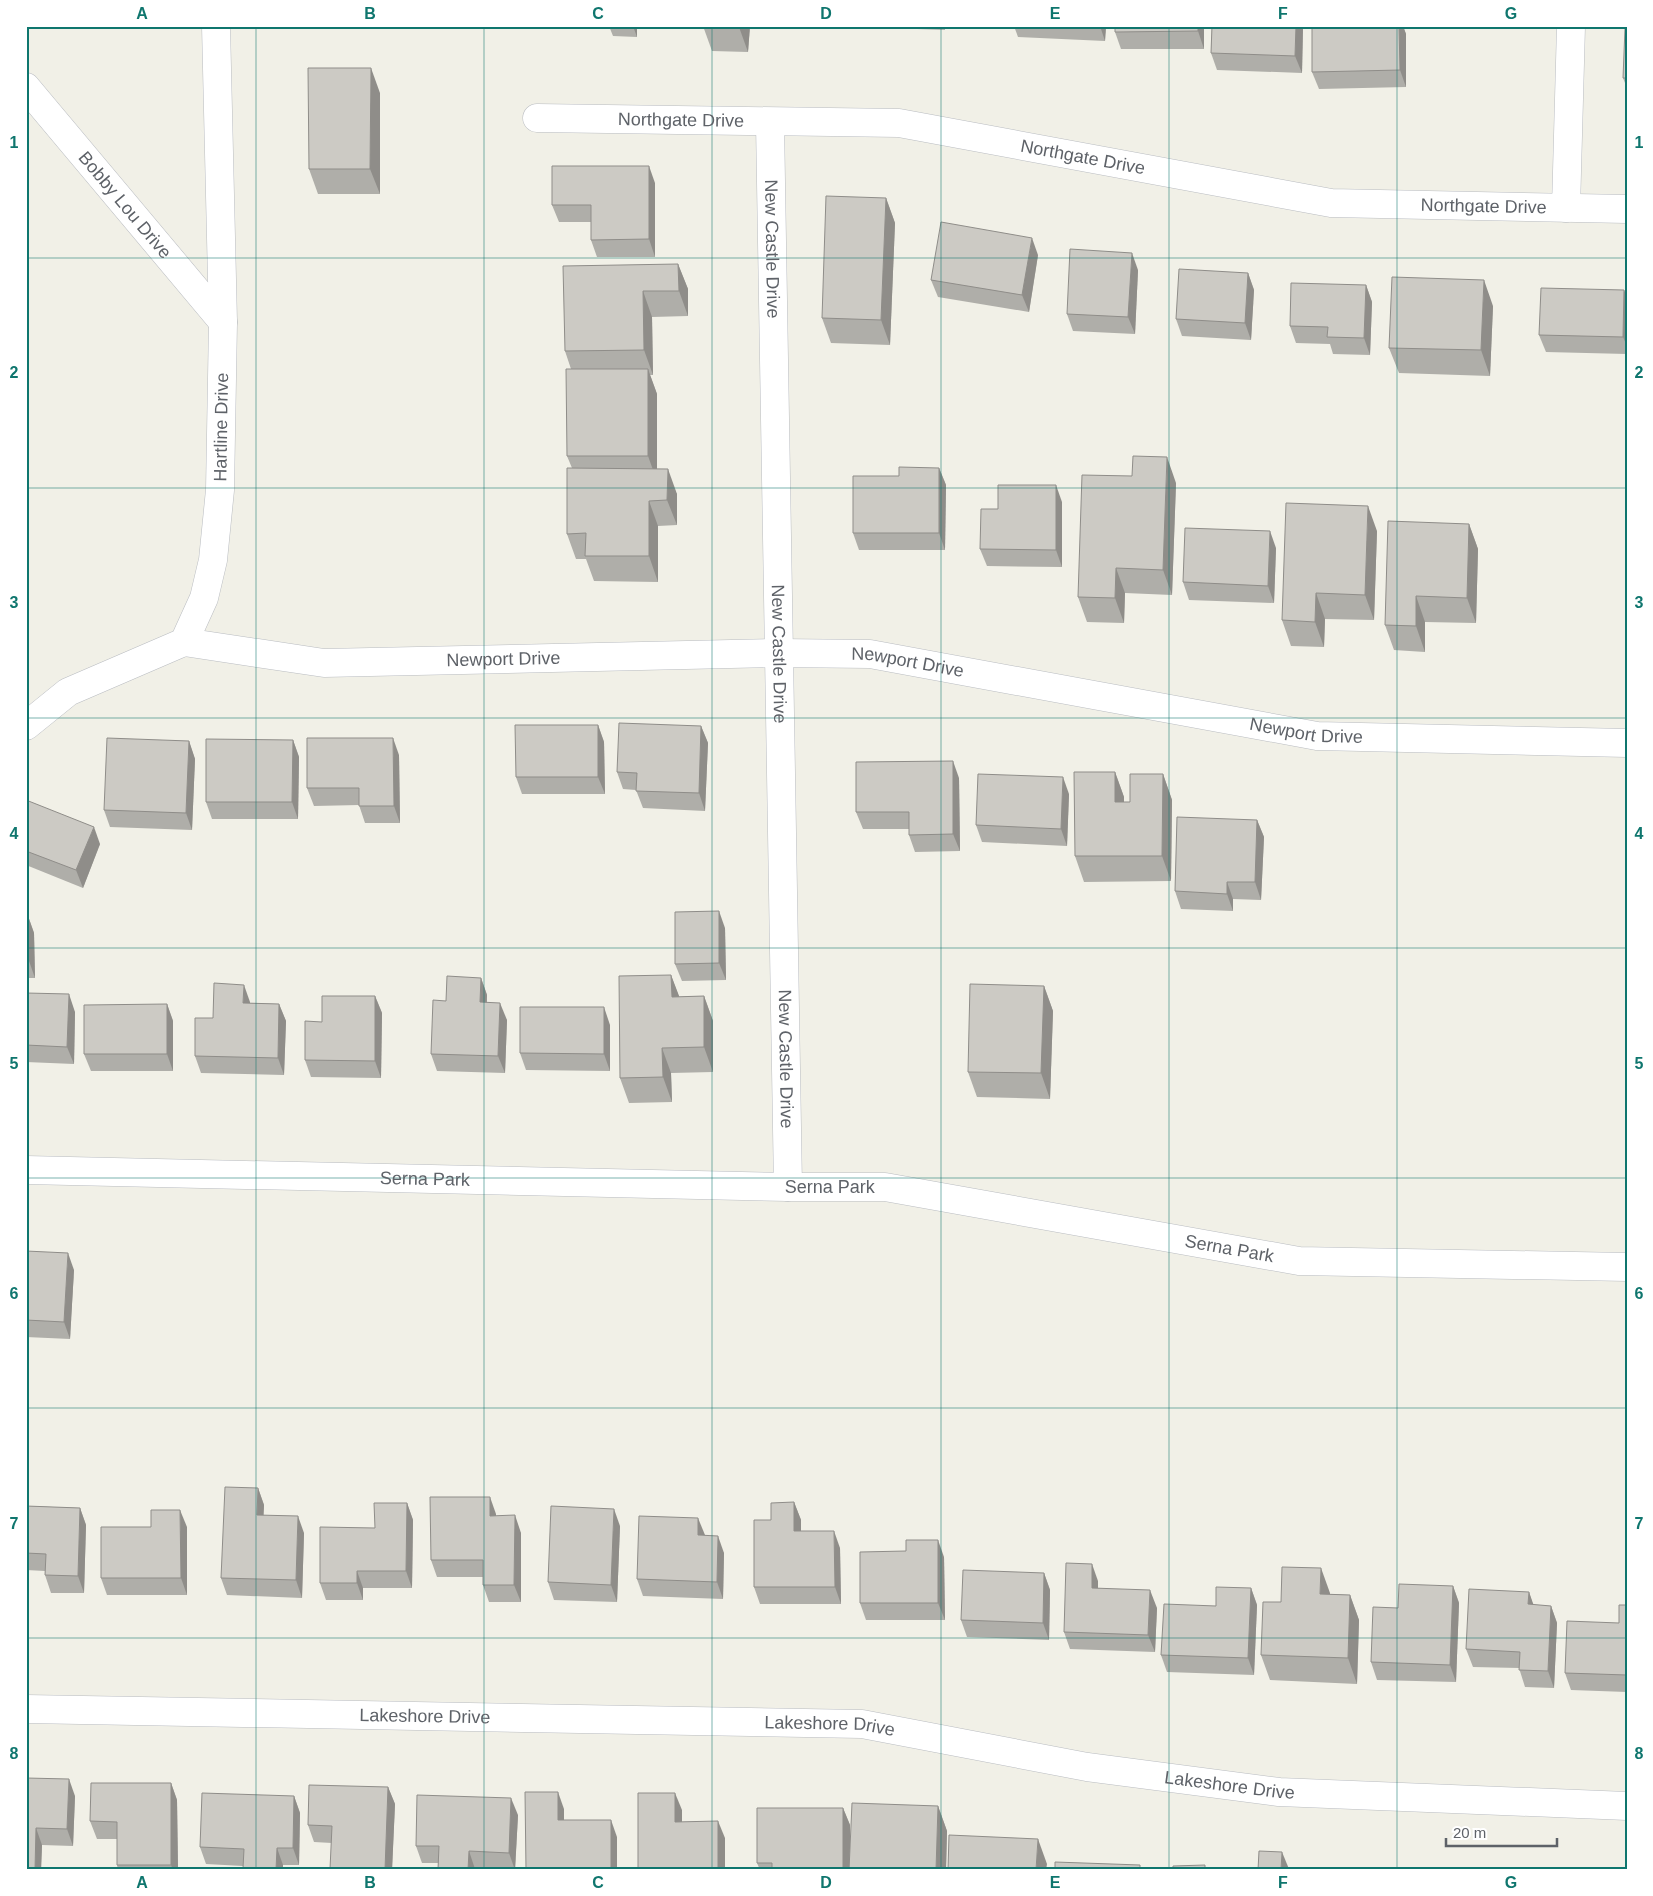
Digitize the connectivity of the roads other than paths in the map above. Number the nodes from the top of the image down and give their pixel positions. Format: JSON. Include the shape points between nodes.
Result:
{"nodes":[{"id":1,"x":216,"y":26,"type":"edge"},
{"id":2,"x":1571,"y":26,"type":"edge"},
{"id":3,"x":26,"y":87,"type":"edge"},
{"id":4,"x":538,"y":118,"type":"dead end"},
{"id":5,"x":770,"y":123,"type":"junction"},
{"id":6,"x":1566,"y":208,"type":"junction"},
{"id":7,"x":1627,"y":209,"type":"edge"},
{"id":8,"x":223,"y":322,"type":"junction"},
{"id":9,"x":184,"y":642,"type":"junction"},
{"id":10,"x":779,"y":653,"type":"junction"},
{"id":11,"x":26,"y":726,"type":"edge"},
{"id":12,"x":1627,"y":743,"type":"edge"},
{"id":13,"x":26,"y":1170,"type":"edge"},
{"id":14,"x":788,"y":1187,"type":"junction"},
{"id":15,"x":1627,"y":1268,"type":"edge"},
{"id":16,"x":26,"y":1709,"type":"edge"},
{"id":17,"x":1627,"y":1806,"type":"edge"}],
"edges":[{"from":1,"to":8,"type":"street","name":"Hartline Drive"},
{"from":2,"to":6,"type":"street"},
{"from":3,"to":8,"type":"street","name":"Bobby Lou Drive"},
{"from":4,"to":5,"type":"street","name":"Northgate Drive"},
{"from":5,"to":6,"type":"street","name":"Northgate Drive","via":[[899,123],[1331,202]]},
{"from":5,"to":10,"type":"street","name":"New Castle Drive"},
{"from":6,"to":7,"type":"street","name":"Northgate Drive"},
{"from":8,"to":9,"type":"street","name":"Hartline Drive","via":[[220,490],[212,560],[204,598]]},
{"from":9,"to":10,"type":"street","name":"Newport Drive","via":[[324,662]]},
{"from":9,"to":11,"type":"street","via":[[68,692]]},
{"from":10,"to":12,"type":"street","name":"Newport Drive","via":[[870,654],[1317,736]]},
{"from":10,"to":14,"type":"street","name":"New Castle Drive"},
{"from":13,"to":14,"type":"street","name":"Serna Park"},
{"from":14,"to":15,"type":"street","name":"Serna Park","via":[[885,1187],[1299,1261]]},
{"from":16,"to":17,"type":"street","name":"Lakeshore Drive","via":[[862,1724],[1087,1767],[1279,1792]]}]}
